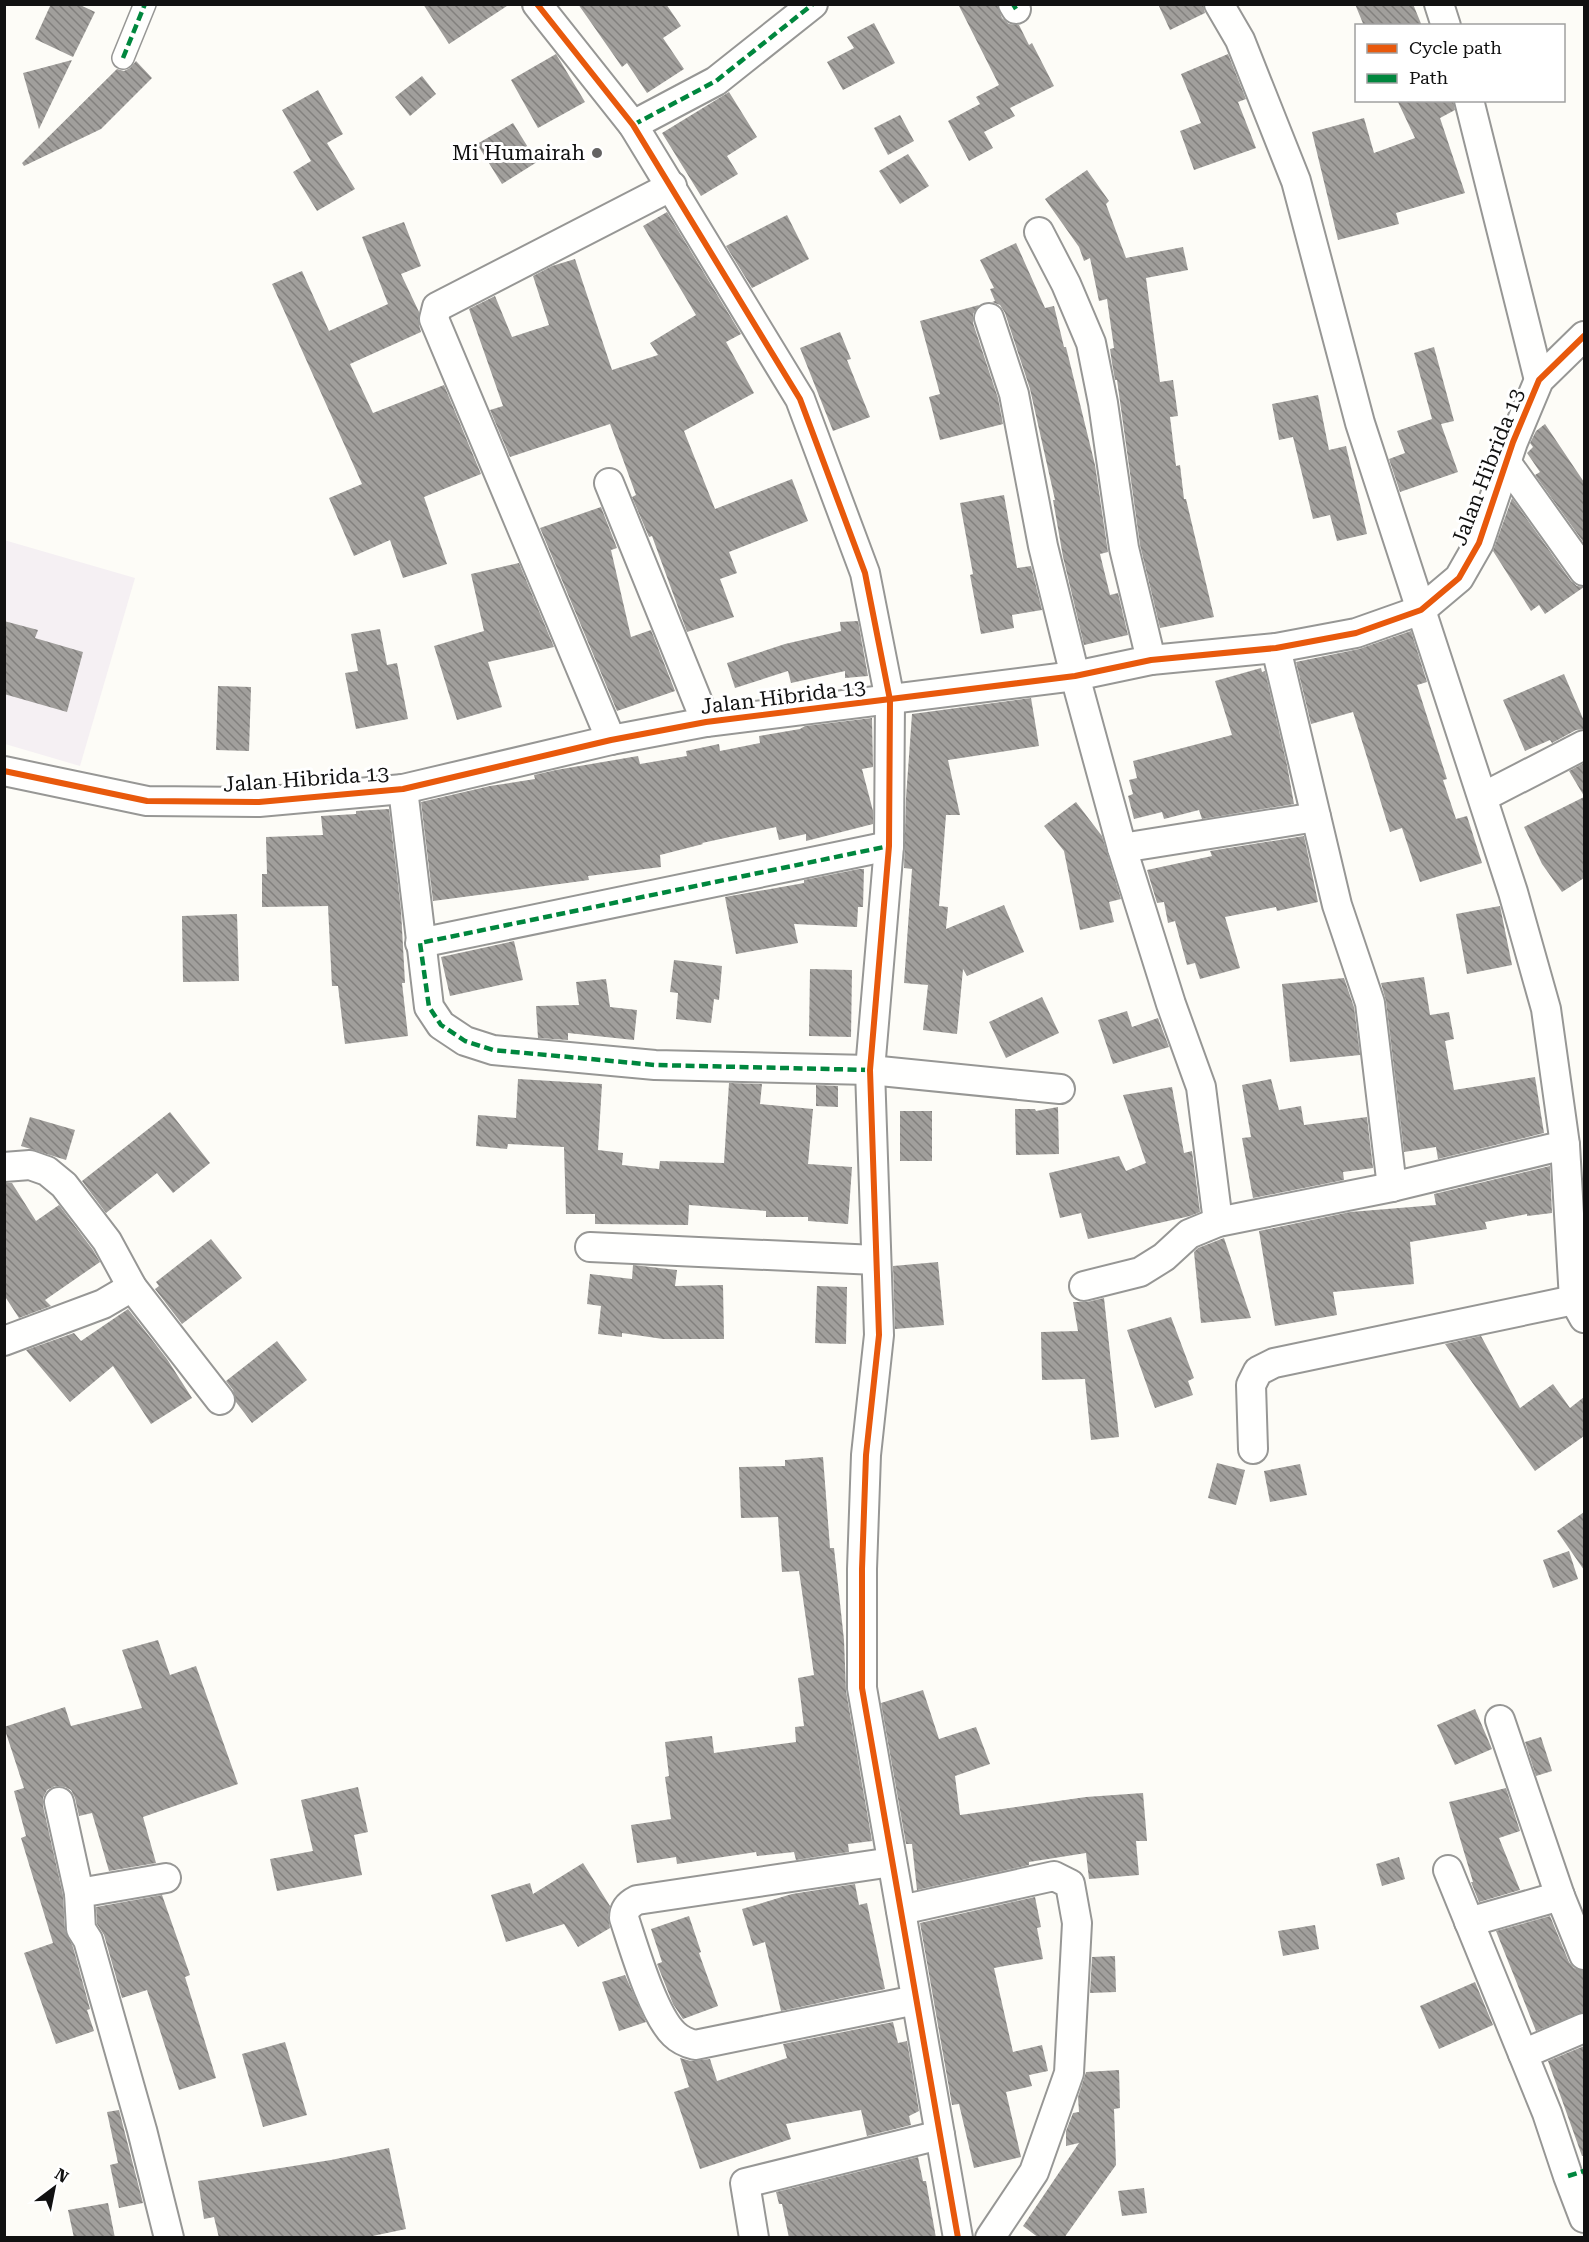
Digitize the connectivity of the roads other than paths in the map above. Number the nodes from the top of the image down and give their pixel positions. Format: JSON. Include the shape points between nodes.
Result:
{"nodes":[{"id":1,"x":145,"y":4,"type":"edge"},
{"id":2,"x":537,"y":4,"type":"edge"},
{"id":3,"x":813,"y":4,"type":"edge"},
{"id":4,"x":1219,"y":4,"type":"edge"},
{"id":5,"x":1439,"y":4,"type":"edge"},
{"id":6,"x":1445,"y":24,"type":"edge"},
{"id":7,"x":123,"y":58,"type":"dead end"},
{"id":8,"x":1470,"y":102,"type":"edge"},
{"id":9,"x":633,"y":125,"type":"junction"},
{"id":10,"x":672,"y":186,"type":"junction"},
{"id":11,"x":1040,"y":232,"type":"dead end"},
{"id":12,"x":988,"y":318,"type":"dead end"},
{"id":13,"x":1584,"y":336,"type":"edge"},
{"id":14,"x":1539,"y":380,"type":"junction"},
{"id":15,"x":1506,"y":462,"type":"junction"},
{"id":16,"x":609,"y":483,"type":"dead end"},
{"id":17,"x":1584,"y":571,"type":"edge"},
{"id":18,"x":1421,"y":610,"type":"junction"},
{"id":19,"x":1276,"y":648,"type":"junction"},
{"id":20,"x":1151,"y":660,"type":"junction"},
{"id":21,"x":1075,"y":676,"type":"junction"},
{"id":22,"x":890,"y":700,"type":"junction"},
{"id":23,"x":706,"y":722,"type":"junction"},
{"id":24,"x":610,"y":740,"type":"junction"},
{"id":25,"x":1584,"y":745,"type":"edge"},
{"id":26,"x":4,"y":771,"type":"edge"},
{"id":27,"x":403,"y":789,"type":"junction"},
{"id":28,"x":1483,"y":798,"type":"junction"},
{"id":29,"x":1316,"y":817,"type":"junction"},
{"id":30,"x":889,"y":846,"type":"junction"},
{"id":31,"x":1122,"y":848,"type":"junction"},
{"id":32,"x":420,"y":944,"type":"junction"},
{"id":33,"x":870,"y":1070,"type":"junction"},
{"id":34,"x":1060,"y":1089,"type":"dead end"},
{"id":35,"x":1565,"y":1145,"type":"junction"},
{"id":36,"x":4,"y":1167,"type":"edge"},
{"id":37,"x":1392,"y":1187,"type":"junction"},
{"id":38,"x":1218,"y":1222,"type":"junction"},
{"id":39,"x":590,"y":1247,"type":"dead end"},
{"id":40,"x":876,"y":1260,"type":"junction"},
{"id":41,"x":132,"y":1287,"type":"junction"},
{"id":42,"x":1084,"y":1287,"type":"dead end"},
{"id":43,"x":1581,"y":1304,"type":"edge"},
{"id":44,"x":4,"y":1341,"type":"edge"},
{"id":45,"x":220,"y":1400,"type":"dead end"},
{"id":46,"x":1253,"y":1449,"type":"dead end"},
{"id":47,"x":1500,"y":1720,"type":"dead end"},
{"id":48,"x":59,"y":1802,"type":"dead end"},
{"id":49,"x":892,"y":1862,"type":"junction"},
{"id":50,"x":1448,"y":1870,"type":"dead end"},
{"id":51,"x":166,"y":1878,"type":"dead end"},
{"id":52,"x":79,"y":1893,"type":"junction"},
{"id":53,"x":1560,"y":1896,"type":"junction"},
{"id":54,"x":901,"y":1910,"type":"junction"},
{"id":55,"x":1469,"y":1922,"type":"junction"},
{"id":56,"x":1584,"y":1955,"type":"edge"},
{"id":57,"x":916,"y":2000,"type":"junction"},
{"id":58,"x":1584,"y":2028,"type":"edge"},
{"id":59,"x":1523,"y":2054,"type":"junction"},
{"id":60,"x":940,"y":2136,"type":"junction"},
{"id":61,"x":1576,"y":2174,"type":"edge"},
{"id":62,"x":1584,"y":2218,"type":"edge"},
{"id":63,"x":169,"y":2238,"type":"edge"},
{"id":64,"x":754,"y":2238,"type":"edge"},
{"id":65,"x":958,"y":2238,"type":"edge"},
{"id":66,"x":990,"y":2238,"type":"edge"}],
"edges":[{"from":1,"to":7,"type":"street"},
{"from":2,"to":9,"type":"street"},
{"from":3,"to":9,"type":"street","via":[[716,81]]},
{"from":4,"to":18,"type":"street","via":[[1240,40],[1296,181],[1360,423]]},
{"from":5,"to":6,"type":"street"},
{"from":8,"to":14,"type":"street"},
{"from":9,"to":10,"type":"street"},
{"from":10,"to":22,"type":"street","via":[[800,399],[865,573]]},
{"from":10,"to":24,"type":"street","via":[[437,307],[434,312]]},
{"from":11,"to":20,"type":"street","via":[[1091,343],[1124,548]]},
{"from":12,"to":21,"type":"street","via":[[1014,394],[1043,546]]},
{"from":13,"to":14,"type":"street","name":"Jalan Hibrida 13"},
{"from":14,"to":15,"type":"street","name":"Jalan Hibrida 13"},
{"from":15,"to":17,"type":"street"},
{"from":15,"to":18,"type":"street","name":"Jalan Hibrida 13","via":[[1479,543],[1459,578]]},
{"from":16,"to":23,"type":"street"},
{"from":18,"to":19,"type":"street","name":"Jalan Hibrida 13","via":[[1356,633]]},
{"from":18,"to":28,"type":"street"},
{"from":19,"to":20,"type":"street","name":"Jalan Hibrida 13"},
{"from":19,"to":29,"type":"street"},
{"from":20,"to":21,"type":"street","name":"Jalan Hibrida 13"},
{"from":21,"to":22,"type":"street","name":"Jalan Hibrida 13"},
{"from":21,"to":31,"type":"street"},
{"from":22,"to":23,"type":"street","name":"Jalan Hibrida 13"},
{"from":22,"to":30,"type":"street"},
{"from":23,"to":24,"type":"street","name":"Jalan Hibrida 13"},
{"from":24,"to":27,"type":"street","name":"Jalan Hibrida 13"},
{"from":25,"to":28,"type":"street"},
{"from":26,"to":27,"type":"street","name":"Jalan Hibrida 13","via":[[147,801],[259,802]]},
{"from":27,"to":32,"type":"street"},
{"from":28,"to":35,"type":"street","via":[[1546,1009]]},
{"from":29,"to":31,"type":"street"},
{"from":29,"to":37,"type":"street","via":[[1337,905],[1370,1003]]},
{"from":30,"to":32,"type":"street"},
{"from":30,"to":33,"type":"street"},
{"from":31,"to":38,"type":"street","via":[[1201,1088]]},
{"from":32,"to":33,"type":"street","via":[[429,1007],[441,1025],[465,1041],[493,1050],[655,1065]]},
{"from":33,"to":34,"type":"street"},
{"from":33,"to":40,"type":"street"},
{"from":35,"to":37,"type":"street"},
{"from":35,"to":43,"type":"street"},
{"from":36,"to":41,"type":"street","via":[[30,1165],[47,1171],[64,1185],[107,1241]]},
{"from":37,"to":38,"type":"street"},
{"from":38,"to":42,"type":"street","via":[[1189,1234],[1140,1272]]},
{"from":39,"to":40,"type":"street"},
{"from":40,"to":49,"type":"street","via":[[879,1335],[866,1455],[862,1688]]},
{"from":41,"to":44,"type":"street","via":[[103,1304]]},
{"from":41,"to":45,"type":"street"},
{"from":43,"to":46,"type":"street","via":[[1274,1363],[1258,1371],[1251,1385]]},
{"from":47,"to":53,"type":"street"},
{"from":48,"to":52,"type":"street"},
{"from":49,"to":54,"type":"street"},
{"from":49,"to":57,"type":"street","via":[[637,1900],[627,1907],[624,1918],[664,2021],[683,2041],[695,2045]]},
{"from":50,"to":55,"type":"street"},
{"from":51,"to":52,"type":"street"},
{"from":52,"to":63,"type":"street","via":[[81,1929],[88,1940]]},
{"from":53,"to":55,"type":"street"},
{"from":53,"to":56,"type":"street"},
{"from":54,"to":57,"type":"street"},
{"from":54,"to":66,"type":"street","via":[[1054,1876],[1070,1884],[1077,1923],[1069,2073],[1034,2172]]},
{"from":55,"to":59,"type":"street"},
{"from":57,"to":60,"type":"street"},
{"from":58,"to":59,"type":"street"},
{"from":59,"to":61,"type":"street"},
{"from":60,"to":64,"type":"street","via":[[745,2183]]},
{"from":60,"to":65,"type":"street"},
{"from":61,"to":62,"type":"street"}]}
